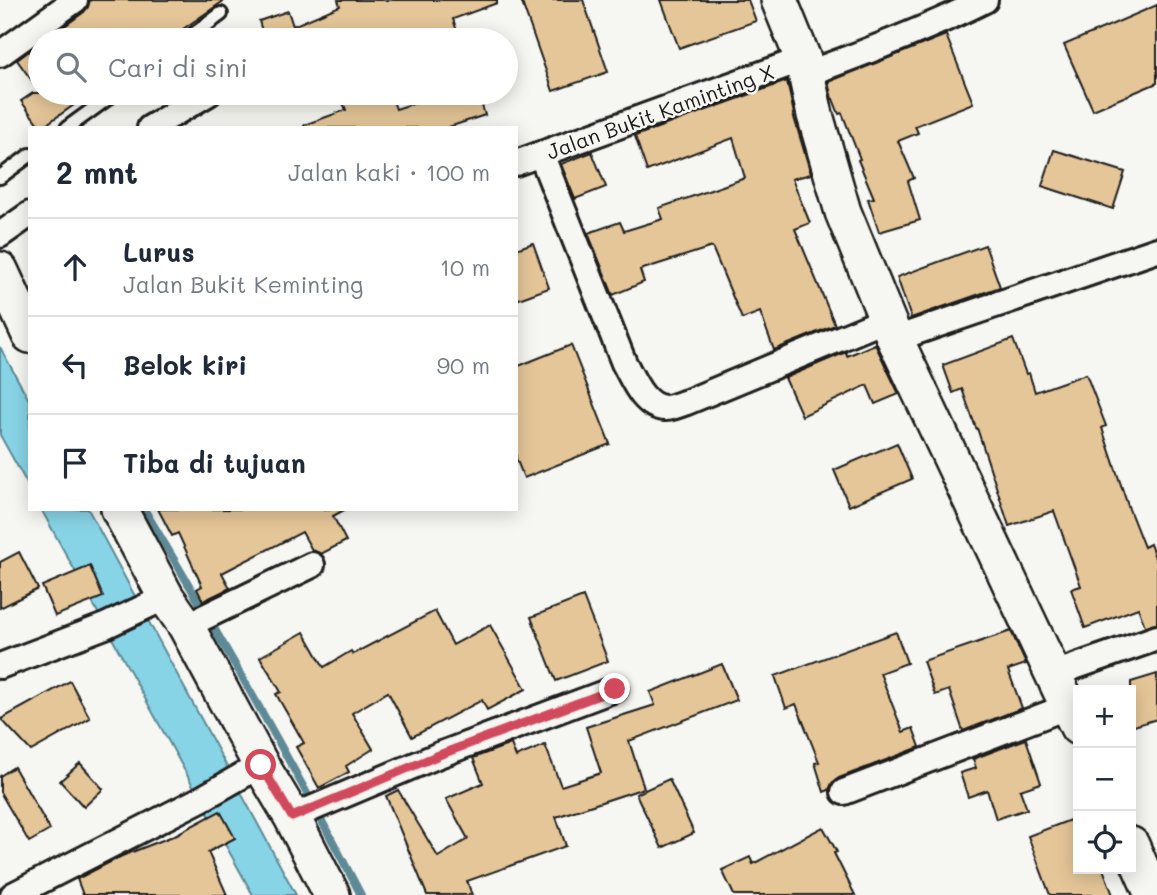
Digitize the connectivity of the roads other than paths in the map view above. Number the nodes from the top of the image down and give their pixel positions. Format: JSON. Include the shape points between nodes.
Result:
{"nodes":[{"id":1,"x":75,"y":0,"type":"edge"},
{"id":2,"x":779,"y":0,"type":"edge"},
{"id":3,"x":985,"y":0,"type":"edge"},
{"id":4,"x":221,"y":14,"type":"dead end"},
{"id":5,"x":36,"y":28,"type":"edge"},
{"id":6,"x":202,"y":28,"type":"edge"},
{"id":7,"x":28,"y":34,"type":"edge"},
{"id":8,"x":0,"y":54,"type":"edge"},
{"id":9,"x":805,"y":67,"type":"junction"},
{"id":10,"x":99,"y":105,"type":"edge"},
{"id":11,"x":189,"y":105,"type":"edge"},
{"id":12,"x":70,"y":126,"type":"edge"},
{"id":13,"x":153,"y":126,"type":"edge"},
{"id":14,"x":541,"y":155,"type":"junction"},
{"id":15,"x":28,"y":156,"type":"edge"},
{"id":16,"x":518,"y":162,"type":"edge"},
{"id":17,"x":0,"y":177,"type":"edge"},
{"id":18,"x":28,"y":215,"type":"edge"},
{"id":19,"x":0,"y":235,"type":"edge"},
{"id":20,"x":1157,"y":250,"type":"edge"},
{"id":21,"x":0,"y":272,"type":"edge"},
{"id":22,"x":891,"y":329,"type":"junction"},
{"id":23,"x":28,"y":331,"type":"edge"},
{"id":24,"x":120,"y":511,"type":"edge"},
{"id":25,"x":312,"y":565,"type":"dead end"},
{"id":26,"x":154,"y":603,"type":"junction"},
{"id":27,"x":186,"y":626,"type":"junction"},
{"id":28,"x":1157,"y":638,"type":"edge"},
{"id":29,"x":0,"y":666,"type":"edge"},
{"id":30,"x":1054,"y":674,"type":"junction"},
{"id":31,"x":615,"y":689,"type":"dead end"},
{"id":32,"x":1073,"y":714,"type":"edge"},
{"id":33,"x":1073,"y":716,"type":"edge"},
{"id":34,"x":248,"y":773,"type":"junction"},
{"id":35,"x":844,"y":792,"type":"dead end"},
{"id":36,"x":292,"y":817,"type":"junction"},
{"id":37,"x":1136,"y":856,"type":"edge"},
{"id":38,"x":13,"y":895,"type":"edge"},
{"id":39,"x":332,"y":895,"type":"edge"},
{"id":40,"x":1153,"y":895,"type":"edge"}],
"edges":[{"from":1,"to":5,"type":"street"},
{"from":2,"to":9,"type":"street"},
{"from":3,"to":9,"type":"street","name":"Jalan Bukit Kaminting X","via":[[892,42]]},
{"from":4,"to":6,"type":"lane"},
{"from":7,"to":8,"type":"street"},
{"from":9,"to":14,"type":"street","name":"Jalan Bukit Kaminting X"},
{"from":9,"to":22,"type":"street","via":[[843,212]]},
{"from":10,"to":12,"type":"lane"},
{"from":11,"to":13,"type":"street"},
{"from":14,"to":16,"type":"street","name":"Jalan Bukit Kaminting X"},
{"from":14,"to":22,"type":"street","via":[[624,363],[653,405],[666,408],[687,402]]},
{"from":15,"to":17,"type":"lane"},
{"from":18,"to":19,"type":"street"},
{"from":20,"to":22,"type":"street"},
{"from":21,"to":23,"type":"street"},
{"from":22,"to":30,"type":"street"},
{"from":24,"to":26,"type":"street"},
{"from":25,"to":27,"type":"street"},
{"from":26,"to":27,"type":"street"},
{"from":26,"to":29,"type":"street"},
{"from":27,"to":34,"type":"street"},
{"from":28,"to":30,"type":"street"},
{"from":30,"to":32,"type":"street"},
{"from":31,"to":36,"type":"street"},
{"from":33,"to":35,"type":"street"},
{"from":34,"to":36,"type":"street"},
{"from":34,"to":38,"type":"street"},
{"from":36,"to":39,"type":"street"},
{"from":37,"to":40,"type":"street"}]}
